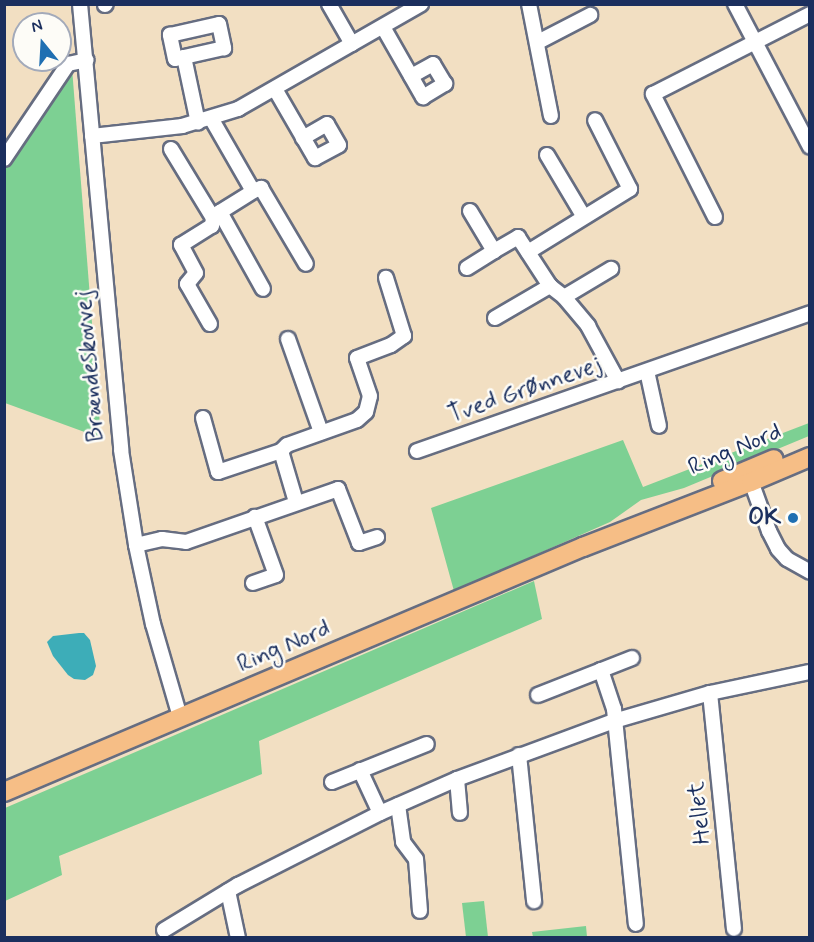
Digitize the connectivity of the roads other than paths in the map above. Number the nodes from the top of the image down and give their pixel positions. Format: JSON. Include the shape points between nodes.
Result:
{"nodes":[{"id":1,"x":80,"y":4,"type":"edge"},
{"id":2,"x":329,"y":4,"type":"edge"},
{"id":3,"x":421,"y":4,"type":"edge"},
{"id":4,"x":530,"y":4,"type":"edge"},
{"id":5,"x":735,"y":4,"type":"edge"},
{"id":6,"x":810,"y":14,"type":"edge"},
{"id":7,"x":590,"y":15,"type":"dead end"},
{"id":8,"x":383,"y":27,"type":"junction"},
{"id":9,"x":538,"y":42,"type":"junction"},
{"id":10,"x":352,"y":44,"type":"junction"},
{"id":11,"x":756,"y":44,"type":"junction"},
{"id":12,"x":184,"y":57,"type":"dead end"},
{"id":13,"x":87,"y":60,"type":"junction"},
{"id":14,"x":411,"y":76,"type":"dead end"},
{"id":15,"x":275,"y":89,"type":"junction"},
{"id":16,"x":551,"y":117,"type":"dead end"},
{"id":17,"x":595,"y":120,"type":"dead end"},
{"id":18,"x":205,"y":121,"type":"junction"},
{"id":19,"x":92,"y":136,"type":"junction"},
{"id":20,"x":303,"y":138,"type":"dead end"},
{"id":21,"x":810,"y":147,"type":"edge"},
{"id":22,"x":171,"y":149,"type":"dead end"},
{"id":23,"x":547,"y":155,"type":"dead end"},
{"id":24,"x":4,"y":159,"type":"edge"},
{"id":25,"x":253,"y":191,"type":"junction"},
{"id":26,"x":470,"y":212,"type":"dead end"},
{"id":27,"x":217,"y":215,"type":"junction"},
{"id":28,"x":584,"y":217,"type":"junction"},
{"id":29,"x":715,"y":217,"type":"dead end"},
{"id":30,"x":495,"y":250,"type":"junction"},
{"id":31,"x":528,"y":252,"type":"junction"},
{"id":32,"x":306,"y":264,"type":"dead end"},
{"id":33,"x":467,"y":267,"type":"dead end"},
{"id":34,"x":611,"y":269,"type":"dead end"},
{"id":35,"x":386,"y":278,"type":"dead end"},
{"id":36,"x":550,"y":286,"type":"junction"},
{"id":37,"x":263,"y":289,"type":"dead end"},
{"id":38,"x":564,"y":297,"type":"junction"},
{"id":39,"x":810,"y":313,"type":"edge"},
{"id":40,"x":495,"y":318,"type":"dead end"},
{"id":41,"x":210,"y":324,"type":"dead end"},
{"id":42,"x":288,"y":339,"type":"dead end"},
{"id":43,"x":647,"y":371,"type":"junction"},
{"id":44,"x":618,"y":381,"type":"junction"},
{"id":45,"x":203,"y":418,"type":"dead end"},
{"id":46,"x":658,"y":426,"type":"dead end"},
{"id":47,"x":321,"y":432,"type":"junction"},
{"id":48,"x":810,"y":445,"type":"edge"},
{"id":49,"x":281,"y":451,"type":"junction"},
{"id":50,"x":417,"y":451,"type":"dead end"},
{"id":51,"x":810,"y":457,"type":"edge"},
{"id":52,"x":749,"y":476,"type":"junction"},
{"id":53,"x":296,"y":502,"type":"junction"},
{"id":54,"x":255,"y":517,"type":"junction"},
{"id":55,"x":377,"y":537,"type":"dead end"},
{"id":56,"x":136,"y":545,"type":"junction"},
{"id":57,"x":810,"y":572,"type":"edge"},
{"id":58,"x":253,"y":583,"type":"dead end"},
{"id":59,"x":632,"y":658,"type":"dead end"},
{"id":60,"x":601,"y":670,"type":"junction"},
{"id":61,"x":810,"y":672,"type":"edge"},
{"id":62,"x":710,"y":693,"type":"junction"},
{"id":63,"x":538,"y":695,"type":"dead end"},
{"id":64,"x":180,"y":717,"type":"junction"},
{"id":65,"x":614,"y":721,"type":"junction"},
{"id":66,"x":427,"y":744,"type":"dead end"},
{"id":67,"x":519,"y":755,"type":"junction"},
{"id":68,"x":360,"y":770,"type":"junction"},
{"id":69,"x":457,"y":779,"type":"junction"},
{"id":70,"x":332,"y":782,"type":"dead end"},
{"id":71,"x":4,"y":792,"type":"edge"},
{"id":72,"x":398,"y":805,"type":"junction"},
{"id":73,"x":380,"y":813,"type":"junction"},
{"id":74,"x":460,"y":813,"type":"dead end"},
{"id":75,"x":228,"y":891,"type":"junction"},
{"id":76,"x":534,"y":901,"type":"dead end"},
{"id":77,"x":420,"y":911,"type":"dead end"},
{"id":78,"x":636,"y":924,"type":"dead end"},
{"id":79,"x":734,"y":929,"type":"dead end"},
{"id":80,"x":164,"y":930,"type":"dead end"},
{"id":81,"x":238,"y":938,"type":"edge"}],
"edges":[{"from":1,"to":13,"type":"street","name":"Brændeskovvej"},
{"from":2,"to":10,"type":"street"},
{"from":3,"to":8,"type":"street"},
{"from":4,"to":9,"type":"street"},
{"from":5,"to":11,"type":"street"},
{"from":6,"to":11,"type":"street"},
{"from":7,"to":9,"type":"street"},
{"from":8,"to":10,"type":"street"},
{"from":8,"to":14,"type":"street"},
{"from":9,"to":16,"type":"street"},
{"from":10,"to":15,"type":"street"},
{"from":11,"to":21,"type":"street"},
{"from":11,"to":29,"type":"street","via":[[653,94]]},
{"from":12,"to":18,"type":"street"},
{"from":13,"to":19,"type":"street","name":"Brændeskovvej"},
{"from":13,"to":24,"type":"street","via":[[68,64]]},
{"from":15,"to":18,"type":"street","via":[[251,104]]},
{"from":15,"to":20,"type":"street"},
{"from":17,"to":28,"type":"street","via":[[630,189]]},
{"from":18,"to":19,"type":"street"},
{"from":18,"to":25,"type":"street"},
{"from":19,"to":56,"type":"street","name":"Brændeskovvej","via":[[115,407]]},
{"from":22,"to":27,"type":"street"},
{"from":23,"to":28,"type":"street"},
{"from":25,"to":27,"type":"street"},
{"from":25,"to":32,"type":"street","via":[[261,188]]},
{"from":26,"to":30,"type":"street"},
{"from":27,"to":37,"type":"street"},
{"from":27,"to":41,"type":"street","via":[[212,226],[181,245],[196,273],[187,284]]},
{"from":28,"to":31,"type":"street"},
{"from":30,"to":31,"type":"street","via":[[518,237]]},
{"from":30,"to":33,"type":"street"},
{"from":31,"to":36,"type":"street"},
{"from":34,"to":38,"type":"street"},
{"from":35,"to":47,"type":"street","via":[[404,336],[357,358],[370,396],[369,407],[357,420]]},
{"from":36,"to":38,"type":"street"},
{"from":36,"to":40,"type":"street"},
{"from":38,"to":44,"type":"street","via":[[588,326]]},
{"from":39,"to":43,"type":"street","name":"Tved Grønnevej"},
{"from":42,"to":47,"type":"street"},
{"from":43,"to":44,"type":"street","name":"Tved Grønnevej"},
{"from":43,"to":46,"type":"street"},
{"from":44,"to":50,"type":"street","name":"Tved Grønnevej"},
{"from":45,"to":49,"type":"street","via":[[218,472]]},
{"from":47,"to":49,"type":"street"},
{"from":48,"to":52,"type":"main road","name":"Ring Nord"},
{"from":49,"to":53,"type":"street"},
{"from":51,"to":52,"type":"main road","name":"Ring Nord"},
{"from":52,"to":57,"type":"street","via":[[778,549]]},
{"from":52,"to":64,"type":"main road","name":"Ring Nord","via":[[680,499],[583,547]]},
{"from":53,"to":54,"type":"street"},
{"from":53,"to":55,"type":"street","via":[[338,489],[359,543]]},
{"from":54,"to":56,"type":"street","via":[[186,542],[162,539]]},
{"from":54,"to":58,"type":"street","via":[[276,575]]},
{"from":56,"to":64,"type":"street","name":"Brændeskovvej","via":[[153,624]]},
{"from":59,"to":60,"type":"street"},
{"from":60,"to":63,"type":"street"},
{"from":60,"to":65,"type":"street"},
{"from":61,"to":62,"type":"street"},
{"from":62,"to":65,"type":"street"},
{"from":62,"to":79,"type":"street","name":"Hellet"},
{"from":64,"to":71,"type":"main road","name":"Ring Nord"},
{"from":65,"to":67,"type":"street"},
{"from":65,"to":78,"type":"street"},
{"from":66,"to":68,"type":"street"},
{"from":67,"to":69,"type":"street"},
{"from":67,"to":76,"type":"street"},
{"from":68,"to":70,"type":"street"},
{"from":68,"to":73,"type":"street"},
{"from":69,"to":72,"type":"street"},
{"from":69,"to":74,"type":"street"},
{"from":72,"to":73,"type":"street"},
{"from":72,"to":77,"type":"street","via":[[403,842],[416,859]]},
{"from":73,"to":75,"type":"street"},
{"from":75,"to":80,"type":"street"},
{"from":75,"to":81,"type":"street"}]}
